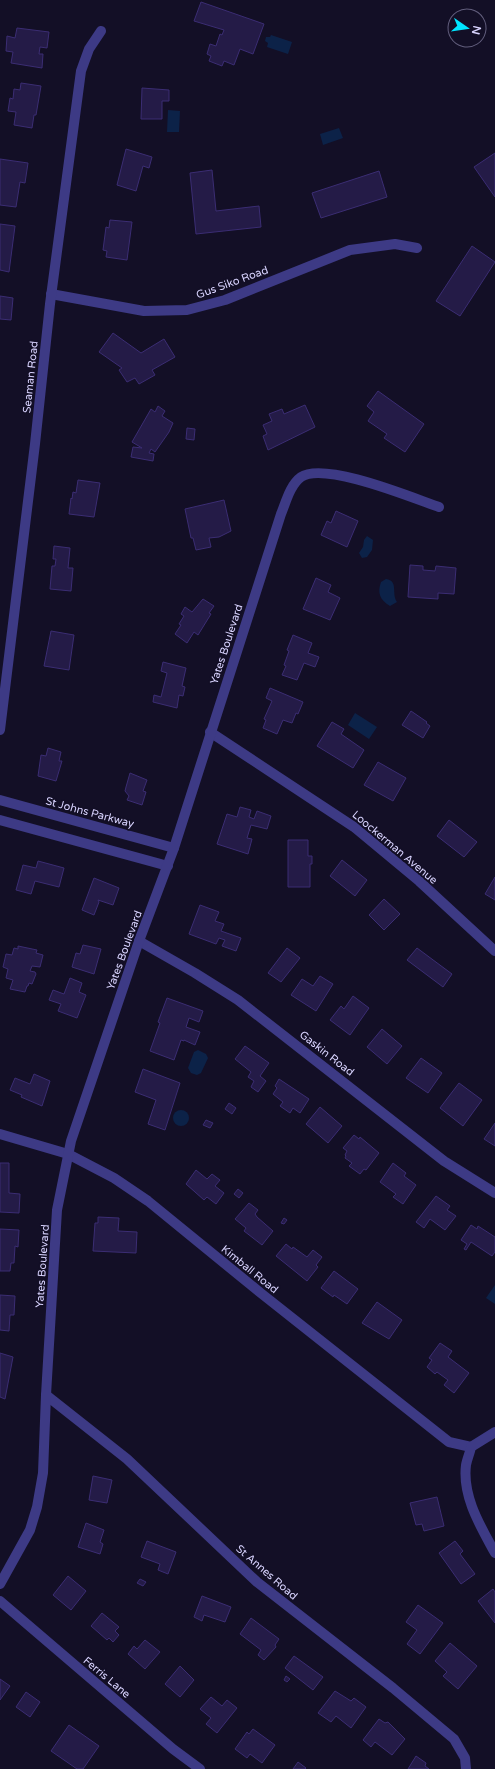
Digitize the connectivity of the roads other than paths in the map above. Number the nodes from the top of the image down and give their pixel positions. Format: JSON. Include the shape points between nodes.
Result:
{"nodes":[{"id":1,"x":101,"y":31,"type":"dead end"},
{"id":2,"x":416,"y":248,"type":"dead end"},
{"id":3,"x":52,"y":294,"type":"junction"},
{"id":4,"x":439,"y":507,"type":"dead end"},
{"id":5,"x":0,"y":730,"type":"edge"},
{"id":6,"x":210,"y":732,"type":"junction"},
{"id":7,"x":0,"y":800,"type":"edge"},
{"id":8,"x":0,"y":820,"type":"edge"},
{"id":9,"x":174,"y":848,"type":"junction"},
{"id":10,"x":168,"y":866,"type":"junction"},
{"id":11,"x":139,"y":941,"type":"junction"},
{"id":12,"x":495,"y":950,"type":"edge"},
{"id":13,"x":0,"y":1134,"type":"edge"},
{"id":14,"x":68,"y":1154,"type":"junction"},
{"id":15,"x":495,"y":1193,"type":"edge"},
{"id":16,"x":46,"y":1396,"type":"junction"},
{"id":17,"x":495,"y":1432,"type":"edge"},
{"id":18,"x":471,"y":1447,"type":"junction"},
{"id":19,"x":495,"y":1553,"type":"edge"},
{"id":20,"x":0,"y":1584,"type":"edge"},
{"id":21,"x":0,"y":1602,"type":"edge"},
{"id":22,"x":200,"y":1769,"type":"edge"},
{"id":23,"x":466,"y":1769,"type":"edge"}],
"edges":[{"from":1,"to":3,"type":"street","name":"Seaman Road","via":[[89,49],[81,71]]},
{"from":2,"to":3,"type":"street","name":"Gus Siko Road","via":[[396,244],[350,250],[225,300],[187,310],[144,310]]},
{"from":3,"to":5,"type":"street","name":"Seaman Road"},
{"from":4,"to":6,"type":"street","name":"Yates Boulevard","via":[[333,473],[314,472],[302,477],[292,487],[281,514]]},
{"from":6,"to":9,"type":"street","name":"Yates Boulevard"},
{"from":6,"to":12,"type":"street","name":"Loockerman Avenue","via":[[354,827],[419,881]]},
{"from":7,"to":9,"type":"street","name":"St Johns Parkway"},
{"from":8,"to":10,"type":"street"},
{"from":9,"to":10,"type":"street","name":"Yates Boulevard"},
{"from":10,"to":11,"type":"street","name":"Yates Boulevard"},
{"from":11,"to":14,"type":"street","name":"Yates Boulevard"},
{"from":11,"to":15,"type":"street","name":"Gaskin Road","via":[[238,1000],[444,1161]]},
{"from":13,"to":14,"type":"street","name":"Kimball Road"},
{"from":14,"to":16,"type":"street","name":"Yates Boulevard","via":[[58,1210]]},
{"from":14,"to":18,"type":"street","name":"Kimball Road","via":[[114,1178],[148,1201],[449,1442]]},
{"from":16,"to":20,"type":"street","name":"Yates Boulevard","via":[[43,1473],[38,1507],[30,1530]]},
{"from":16,"to":23,"type":"street","name":"St Annes Road","via":[[127,1459],[257,1582],[454,1739],[465,1758]]},
{"from":17,"to":18,"type":"street"},
{"from":18,"to":19,"type":"street","via":[[466,1466],[468,1494],[477,1520]]},
{"from":21,"to":22,"type":"street","name":"Ferris Lane"}]}
